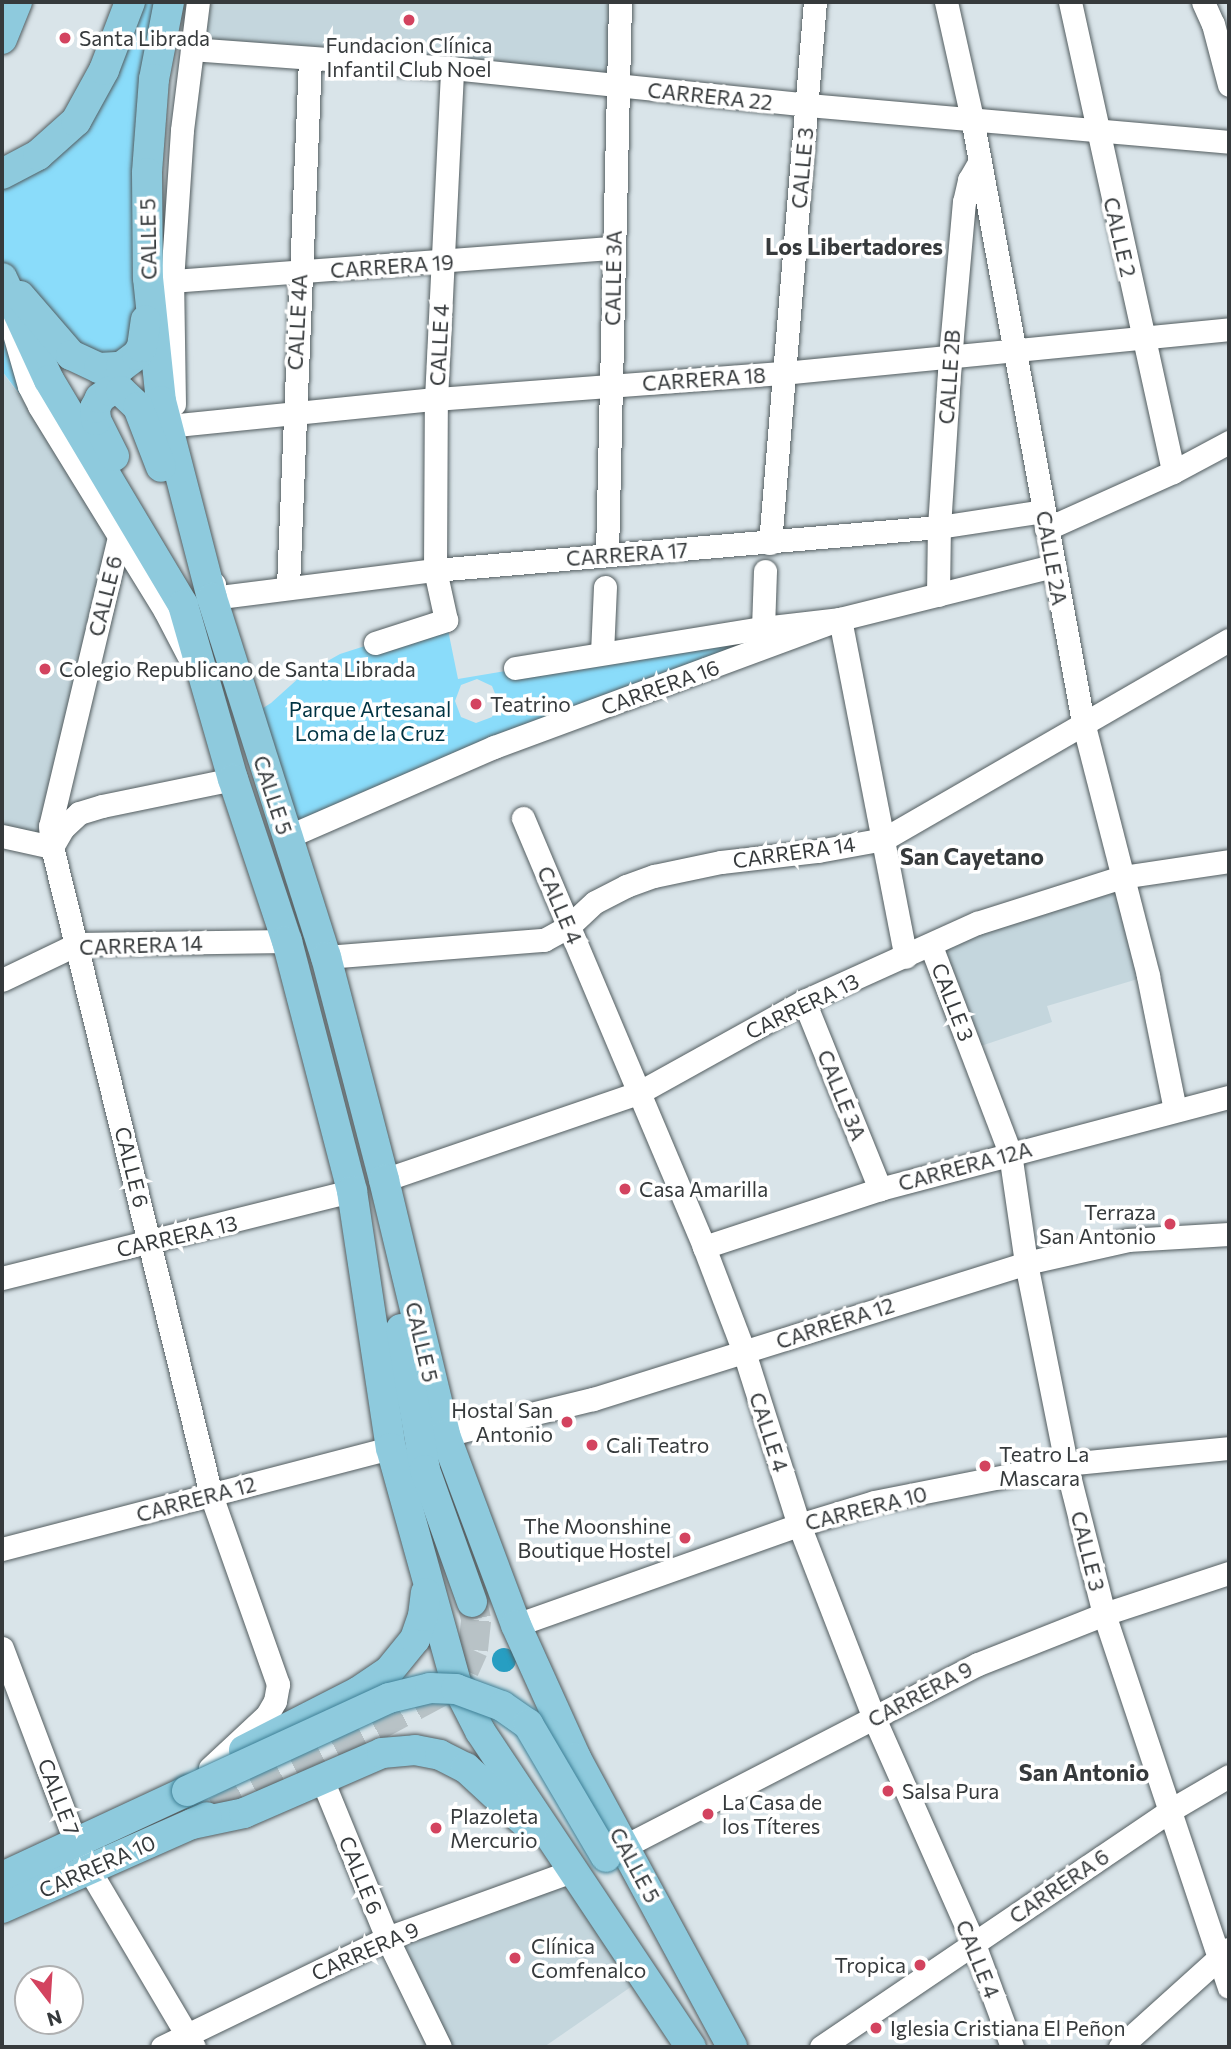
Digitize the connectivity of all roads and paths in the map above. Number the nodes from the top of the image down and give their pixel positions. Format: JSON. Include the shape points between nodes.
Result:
{"nodes":[{"id":1,"x":18,"y":2,"type":"edge"},
{"id":2,"x":198,"y":2,"type":"edge"},
{"id":3,"x":620,"y":2,"type":"edge"},
{"id":4,"x":815,"y":2,"type":"edge"},
{"id":5,"x":946,"y":2,"type":"edge"},
{"id":6,"x":1070,"y":2,"type":"edge"},
{"id":7,"x":1203,"y":2,"type":"edge"},
{"id":8,"x":129,"y":7,"type":"edge"},
{"id":9,"x":167,"y":10,"type":"edge"},
{"id":10,"x":2,"y":39,"type":"edge"},
{"id":11,"x":191,"y":48,"type":"junction"},
{"id":12,"x":310,"y":58,"type":"junction"},
{"id":13,"x":1226,"y":61,"type":"edge"},
{"id":14,"x":452,"y":68,"type":"junction"},
{"id":15,"x":1229,"y":85,"type":"edge"},
{"id":16,"x":619,"y":87,"type":"junction"},
{"id":17,"x":808,"y":106,"type":"junction"},
{"id":18,"x":972,"y":118,"type":"junction"},
{"id":19,"x":1096,"y":132,"type":"junction"},
{"id":20,"x":1229,"y":142,"type":"edge"},
{"id":21,"x":979,"y":163,"type":"junction"},
{"id":22,"x":6,"y":172,"type":"edge"},
{"id":23,"x":612,"y":248,"type":"junction"},
{"id":24,"x":443,"y":262,"type":"junction"},
{"id":25,"x":156,"y":271,"type":"junction"},
{"id":26,"x":300,"y":272,"type":"junction"},
{"id":27,"x":2,"y":276,"type":"edge"},
{"id":28,"x":2,"y":285,"type":"edge"},
{"id":29,"x":1229,"y":329,"type":"edge"},
{"id":30,"x":1143,"y":337,"type":"junction"},
{"id":31,"x":1016,"y":350,"type":"junction"},
{"id":32,"x":950,"y":358,"type":"junction"},
{"id":33,"x":783,"y":373,"type":"junction"},
{"id":34,"x":612,"y":386,"type":"junction"},
{"id":35,"x":436,"y":399,"type":"junction"},
{"id":36,"x":293,"y":413,"type":"junction"},
{"id":37,"x":178,"y":425,"type":"junction"},
{"id":38,"x":1229,"y":442,"type":"edge"},
{"id":39,"x":1173,"y":472,"type":"junction"},
{"id":40,"x":1044,"y":520,"type":"junction"},
{"id":41,"x":939,"y":527,"type":"junction"},
{"id":42,"x":119,"y":537,"type":"junction"},
{"id":43,"x":770,"y":543,"type":"junction"},
{"id":44,"x":607,"y":554,"type":"junction"},
{"id":45,"x":1053,"y":566,"type":"junction"},
{"id":46,"x":435,"y":570,"type":"junction"},
{"id":47,"x":765,"y":571,"type":"dead end"},
{"id":48,"x":288,"y":586,"type":"junction"},
{"id":49,"x":605,"y":587,"type":"dead end"},
{"id":50,"x":938,"y":595,"type":"junction"},
{"id":51,"x":212,"y":598,"type":"junction"},
{"id":52,"x":183,"y":606,"type":"junction"},
{"id":53,"x":839,"y":619,"type":"junction"},
{"id":54,"x":763,"y":628,"type":"junction"},
{"id":55,"x":1229,"y":640,"type":"edge"},
{"id":56,"x":375,"y":643,"type":"dead end"},
{"id":57,"x":602,"y":653,"type":"junction"},
{"id":58,"x":515,"y":668,"type":"dead end"},
{"id":59,"x":207,"y":692,"type":"junction"},
{"id":60,"x":1083,"y":722,"type":"junction"},
{"id":61,"x":233,"y":779,"type":"junction"},
{"id":62,"x":523,"y":818,"type":"dead end"},
{"id":63,"x":2,"y":836,"type":"edge"},
{"id":64,"x":287,"y":837,"type":"junction"},
{"id":65,"x":884,"y":839,"type":"junction"},
{"id":66,"x":52,"y":847,"type":"junction"},
{"id":67,"x":1229,"y":861,"type":"edge"},
{"id":68,"x":1122,"y":877,"type":"junction"},
{"id":69,"x":569,"y":926,"type":"junction"},
{"id":70,"x":287,"y":941,"type":"junction"},
{"id":71,"x":77,"y":944,"type":"junction"},
{"id":72,"x":932,"y":946,"type":"junction"},
{"id":73,"x":326,"y":957,"type":"junction"},
{"id":74,"x":905,"y":957,"type":"junction"},
{"id":75,"x":2,"y":980,"type":"edge"},
{"id":76,"x":804,"y":1001,"type":"junction"},
{"id":77,"x":638,"y":1093,"type":"junction"},
{"id":78,"x":1229,"y":1097,"type":"edge"},
{"id":79,"x":1175,"y":1110,"type":"junction"},
{"id":80,"x":1010,"y":1153,"type":"junction"},
{"id":81,"x":384,"y":1180,"type":"junction"},
{"id":82,"x":880,"y":1189,"type":"junction"},
{"id":83,"x":352,"y":1191,"type":"junction"},
{"id":84,"x":391,"y":1218,"type":"junction"},
{"id":85,"x":1229,"y":1234,"type":"edge"},
{"id":86,"x":150,"y":1242,"type":"junction"},
{"id":87,"x":704,"y":1247,"type":"junction"},
{"id":88,"x":1026,"y":1263,"type":"junction"},
{"id":89,"x":2,"y":1278,"type":"edge"},
{"id":90,"x":744,"y":1352,"type":"junction"},
{"id":91,"x":444,"y":1435,"type":"junction"},
{"id":92,"x":391,"y":1448,"type":"junction"},
{"id":93,"x":1229,"y":1448,"type":"edge"},
{"id":94,"x":1066,"y":1464,"type":"junction"},
{"id":95,"x":211,"y":1495,"type":"junction"},
{"id":96,"x":799,"y":1525,"type":"junction"},
{"id":97,"x":2,"y":1549,"type":"edge"},
{"id":98,"x":1229,"y":1573,"type":"edge"},
{"id":99,"x":427,"y":1583,"type":"junction"},
{"id":100,"x":472,"y":1602,"type":"tunnel mouth"},
{"id":101,"x":1104,"y":1614,"type":"junction"},
{"id":102,"x":516,"y":1625,"type":"junction"},
{"id":103,"x":2,"y":1648,"type":"edge"},
{"id":104,"x":874,"y":1718,"type":"junction"},
{"id":105,"x":210,"y":1768,"type":"junction"},
{"id":106,"x":1229,"y":1776,"type":"edge"},
{"id":107,"x":321,"y":1777,"type":"junction"},
{"id":108,"x":182,"y":1793,"type":"junction"},
{"id":109,"x":1169,"y":1811,"type":"junction"},
{"id":110,"x":76,"y":1841,"type":"junction"},
{"id":111,"x":615,"y":1851,"type":"junction"},
{"id":112,"x":89,"y":1869,"type":"junction"},
{"id":113,"x":575,"y":1870,"type":"junction"},
{"id":114,"x":2,"y":1877,"type":"edge"},
{"id":115,"x":2,"y":1908,"type":"edge"},
{"id":116,"x":387,"y":1938,"type":"junction"},
{"id":117,"x":974,"y":1944,"type":"junction"},
{"id":118,"x":1225,"y":1953,"type":"edge"},
{"id":119,"x":1229,"y":1987,"type":"edge"},
{"id":120,"x":190,"y":2041,"type":"edge"},
{"id":121,"x":162,"y":2047,"type":"edge"},
{"id":122,"x":440,"y":2047,"type":"edge"},
{"id":123,"x":691,"y":2047,"type":"edge"},
{"id":124,"x":730,"y":2047,"type":"edge"},
{"id":125,"x":821,"y":2047,"type":"edge"},
{"id":126,"x":1012,"y":2047,"type":"edge"},
{"id":127,"x":1120,"y":2047,"type":"edge"}],
"edges":[{"from":1,"to":10,"type":"main road"},
{"from":2,"to":11,"type":"street","name":"CALLE 5"},
{"from":3,"to":16,"type":"street","name":"CALLE 3A"},
{"from":4,"to":17,"type":"street","name":"CALLE 3"},
{"from":5,"to":18,"type":"street","name":"CALLE 2A"},
{"from":6,"to":19,"type":"street","name":"CALLE 2"},
{"from":7,"to":13,"type":"street"},
{"from":8,"to":22,"type":"main road","via":[[92,97],[76,121],[38,155]]},
{"from":9,"to":25,"type":"main road","name":"CALLE 5","via":[[154,79],[147,173]]},
{"from":11,"to":12,"type":"street","name":"CARRERA 22"},
{"from":11,"to":25,"type":"street","name":"CALLE 5"},
{"from":12,"to":14,"type":"street","name":"CARRERA 22"},
{"from":12,"to":26,"type":"street","name":"CALLE 4A"},
{"from":13,"to":15,"type":"street"},
{"from":14,"to":16,"type":"street","name":"CARRERA 22"},
{"from":14,"to":24,"type":"street","name":"CALLE 4"},
{"from":16,"to":17,"type":"street","name":"CARRERA 22"},
{"from":16,"to":23,"type":"street","name":"CALLE 3A"},
{"from":17,"to":18,"type":"street","name":"CARRERA 22"},
{"from":17,"to":33,"type":"street","name":"CALLE 3"},
{"from":18,"to":19,"type":"street","name":"CARRERA 22"},
{"from":18,"to":21,"type":"street","name":"CALLE 2A"},
{"from":19,"to":20,"type":"street","name":"CARRERA 22"},
{"from":19,"to":30,"type":"street","name":"CALLE 2"},
{"from":21,"to":31,"type":"street","name":"CALLE 2A"},
{"from":21,"to":32,"type":"street","name":"CALLE 2B","via":[[964,202]]},
{"from":23,"to":24,"type":"street","name":"CARRERA 19"},
{"from":23,"to":34,"type":"street","name":"CALLE 3A"},
{"from":24,"to":26,"type":"street","name":"CARRERA 19"},
{"from":24,"to":35,"type":"street","name":"CALLE 4"},
{"from":25,"to":26,"type":"street","name":"CARRERA 19"},
{"from":25,"to":27,"type":"main road","via":[[142,347],[128,363],[110,370],[71,355]]},
{"from":25,"to":37,"type":"street","name":"CALLE 5"},
{"from":25,"to":51,"type":"main road","name":"CALLE 5","via":[[161,401]]},
{"from":26,"to":36,"type":"street","name":"CALLE 4A"},
{"from":27,"to":52,"type":"main road","name":"CALLE 5","via":[[49,380]]},
{"from":28,"to":42,"type":"street","name":"CALLE 5","via":[[29,386]]},
{"from":29,"to":30,"type":"street","name":"CARRERA 18"},
{"from":30,"to":31,"type":"street","name":"CARRERA 18"},
{"from":30,"to":39,"type":"street","name":"CALLE 2"},
{"from":31,"to":32,"type":"street","name":"CARRERA 18"},
{"from":31,"to":40,"type":"street","name":"CALLE 2A"},
{"from":32,"to":33,"type":"street","name":"CARRERA 18"},
{"from":32,"to":41,"type":"street","name":"CALLE 2B"},
{"from":33,"to":34,"type":"street","name":"CARRERA 18"},
{"from":33,"to":43,"type":"street","name":"CALLE 3"},
{"from":34,"to":35,"type":"street","name":"CARRERA 18"},
{"from":34,"to":44,"type":"street","name":"CALLE 3A"},
{"from":35,"to":36,"type":"street","name":"CARRERA 18"},
{"from":35,"to":46,"type":"street","name":"CALLE 4"},
{"from":36,"to":37,"type":"street","name":"CARRERA 18"},
{"from":36,"to":48,"type":"street","name":"CALLE 4A"},
{"from":37,"to":51,"type":"street","name":"CALLE 5","via":[[213,561]]},
{"from":38,"to":39,"type":"street","name":"CARRERA 17"},
{"from":39,"to":40,"type":"street","name":"CARRERA 17"},
{"from":40,"to":41,"type":"street","name":"CARRERA 17"},
{"from":40,"to":45,"type":"street","name":"CALLE 2A"},
{"from":41,"to":43,"type":"street","name":"CARRERA 17"},
{"from":41,"to":50,"type":"street","name":"CALLE 2B"},
{"from":42,"to":59,"type":"street","name":"CALLE 5"},
{"from":42,"to":66,"type":"street","name":"CALLE 6","via":[[53,808]]},
{"from":43,"to":44,"type":"street","name":"CARRERA 17"},
{"from":44,"to":46,"type":"street","name":"CARRERA 17"},
{"from":45,"to":50,"type":"street","name":"CARRERA 16"},
{"from":45,"to":60,"type":"street","name":"CALLE 2A"},
{"from":46,"to":48,"type":"street","name":"CARRERA 17"},
{"from":46,"to":56,"type":"street","name":"CALLE 4","via":[[446,620]]},
{"from":47,"to":54,"type":"street"},
{"from":48,"to":51,"type":"street","name":"CARRERA 17"},
{"from":49,"to":57,"type":"street"},
{"from":50,"to":53,"type":"street","name":"CARRERA 16"},
{"from":51,"to":52,"type":"main road","via":[[138,407],[121,391],[110,391],[94,408],[96,420]]},
{"from":51,"to":64,"type":"main road","name":"CALLE 5"},
{"from":52,"to":59,"type":"main road","name":"CALLE 5"},
{"from":53,"to":54,"type":"street","name":"CARRERA 16"},
{"from":53,"to":64,"type":"street","name":"CARRERA 16","via":[[494,747]]},
{"from":53,"to":65,"type":"street","name":"CALLE 3"},
{"from":54,"to":57,"type":"street","name":"CARRERA 16"},
{"from":55,"to":60,"type":"street","name":"CARRERA 14"},
{"from":57,"to":58,"type":"street","name":"CARRERA 16"},
{"from":59,"to":61,"type":"main road","name":"CALLE 5"},
{"from":60,"to":65,"type":"street","name":"CARRERA 14"},
{"from":60,"to":68,"type":"street","name":"CALLE 2A"},
{"from":61,"to":66,"type":"street","via":[[79,813]]},
{"from":61,"to":70,"type":"main road","name":"CALLE 5"},
{"from":62,"to":69,"type":"street","name":"CALLE 4"},
{"from":63,"to":66,"type":"street"},
{"from":64,"to":73,"type":"main road","name":"CALLE 5"},
{"from":65,"to":69,"type":"street","name":"CARRERA 14","via":[[654,876],[596,902]]},
{"from":65,"to":74,"type":"street","name":"CALLE 3"},
{"from":66,"to":71,"type":"street","name":"CALLE 6"},
{"from":67,"to":68,"type":"street","name":"CARRERA 13"},
{"from":68,"to":72,"type":"street","name":"CARRERA 13","via":[[977,923]]},
{"from":68,"to":79,"type":"street","name":"CALLE 2A"},
{"from":69,"to":73,"type":"street","name":"CARRERA 14","via":[[530,942]]},
{"from":69,"to":77,"type":"street","name":"CALLE 4"},
{"from":70,"to":71,"type":"street","name":"CARRERA 14"},
{"from":70,"to":83,"type":"main road","name":"CALLE 5"},
{"from":71,"to":75,"type":"street","name":"CARRERA 14"},
{"from":71,"to":86,"type":"street","name":"CALLE 6"},
{"from":72,"to":74,"type":"street","name":"CARRERA 13"},
{"from":72,"to":80,"type":"street","name":"CALLE 3"},
{"from":73,"to":81,"type":"main road","name":"CALLE 5"},
{"from":74,"to":76,"type":"street","name":"CARRERA 13"},
{"from":76,"to":77,"type":"street","name":"CARRERA 13"},
{"from":76,"to":82,"type":"street","name":"CALLE 3A"},
{"from":77,"to":81,"type":"street","name":"CARRERA 13"},
{"from":77,"to":87,"type":"street","name":"CALLE 4"},
{"from":78,"to":79,"type":"street","name":"CARRERA 12A"},
{"from":79,"to":80,"type":"street","name":"CARRERA 12A"},
{"from":80,"to":82,"type":"street","name":"CARRERA 12A"},
{"from":80,"to":88,"type":"street","name":"CALLE 3"},
{"from":81,"to":84,"type":"main road","name":"CALLE 5"},
{"from":82,"to":87,"type":"street","name":"CARRERA 12A"},
{"from":83,"to":86,"type":"street","name":"CARRERA 13"},
{"from":83,"to":92,"type":"main road","name":"CALLE 5"},
{"from":84,"to":91,"type":"main road","name":"CALLE 5"},
{"from":84,"to":100,"type":"main road","via":[[392,1265],[420,1451]]},
{"from":85,"to":88,"type":"street","name":"CARRERA 12","via":[[1128,1240]]},
{"from":86,"to":89,"type":"street","name":"CARRERA 13"},
{"from":86,"to":95,"type":"street","name":"CALLE 6"},
{"from":87,"to":90,"type":"street","name":"CALLE 4"},
{"from":88,"to":90,"type":"street","name":"CARRERA 12"},
{"from":88,"to":94,"type":"street","name":"CALLE 3"},
{"from":90,"to":91,"type":"street","name":"CARRERA 12","via":[[593,1399]]},
{"from":90,"to":96,"type":"street","name":"CALLE 4"},
{"from":91,"to":102,"type":"main road","name":"CALLE 5"},
{"from":92,"to":95,"type":"street","name":"CARRERA 12"},
{"from":92,"to":99,"type":"main road","name":"CALLE 5"},
{"from":93,"to":94,"type":"street","name":"CARRERA 10"},
{"from":94,"to":96,"type":"street","name":"CARRERA 10","via":[[874,1502]]},
{"from":94,"to":101,"type":"street","name":"CALLE 3"},
{"from":95,"to":97,"type":"street","name":"CARRERA 12"},
{"from":95,"to":105,"type":"street","name":"CALLE 6","via":[[278,1684],[267,1715]]},
{"from":96,"to":102,"type":"street","name":"CARRERA 10"},
{"from":96,"to":104,"type":"street","name":"CALLE 4"},
{"from":98,"to":101,"type":"street","name":"CARRERA 9"},
{"from":99,"to":105,"type":"main road","via":[[419,1631],[389,1671],[358,1692]]},
{"from":99,"to":113,"type":"main road","name":"CALLE 5","via":[[454,1678],[472,1717]]},
{"from":101,"to":104,"type":"street","name":"CARRERA 9","via":[[978,1664]]},
{"from":101,"to":109,"type":"street","name":"CALLE 3"},
{"from":102,"to":111,"type":"main road","name":"CALLE 5"},
{"from":103,"to":110,"type":"street","name":"CALLE 7"},
{"from":104,"to":111,"type":"street","name":"CARRERA 9"},
{"from":104,"to":117,"type":"street","name":"CALLE 4"},
{"from":105,"to":108,"type":"main road"},
{"from":106,"to":109,"type":"street","name":"CARRERA 6"},
{"from":107,"to":112,"type":"main road","name":"CARRERA 10","via":[[244,1813],[200,1821]]},
{"from":107,"to":113,"type":"main road","name":"CARRERA 10","via":[[390,1751],[440,1755],[474,1774]]},
{"from":107,"to":116,"type":"street","name":"CALLE 6"},
{"from":108,"to":110,"type":"main road","name":"CARRERA 10"},
{"from":108,"to":111,"type":"main road","name":"CARRERA 10","bridge":true,"via":[[389,1698],[430,1688],[456,1689],[502,1706],[528,1724]]},
{"from":109,"to":117,"type":"street","name":"CARRERA 6"},
{"from":109,"to":118,"type":"street","name":"CALLE 3"},
{"from":110,"to":112,"type":"street","name":"CALLE 7"},
{"from":110,"to":114,"type":"main road","name":"CARRERA 10"},
{"from":111,"to":124,"type":"main road"},
{"from":112,"to":115,"type":"main road","name":"CARRERA 10"},
{"from":112,"to":120,"type":"street","name":"CALLE 7"},
{"from":113,"to":116,"type":"street","name":"CARRERA 9"},
{"from":113,"to":123,"type":"main road","name":"CALLE 5"},
{"from":116,"to":120,"type":"street","name":"CARRERA 9"},
{"from":116,"to":122,"type":"street","name":"CALLE 6"},
{"from":117,"to":125,"type":"street","name":"CARRERA 6"},
{"from":117,"to":126,"type":"street","name":"CALLE 4"},
{"from":118,"to":119,"type":"street","name":"CALLE 3"},
{"from":118,"to":127,"type":"street"},
{"from":120,"to":121,"type":"street","name":"CARRERA 9"}]}
